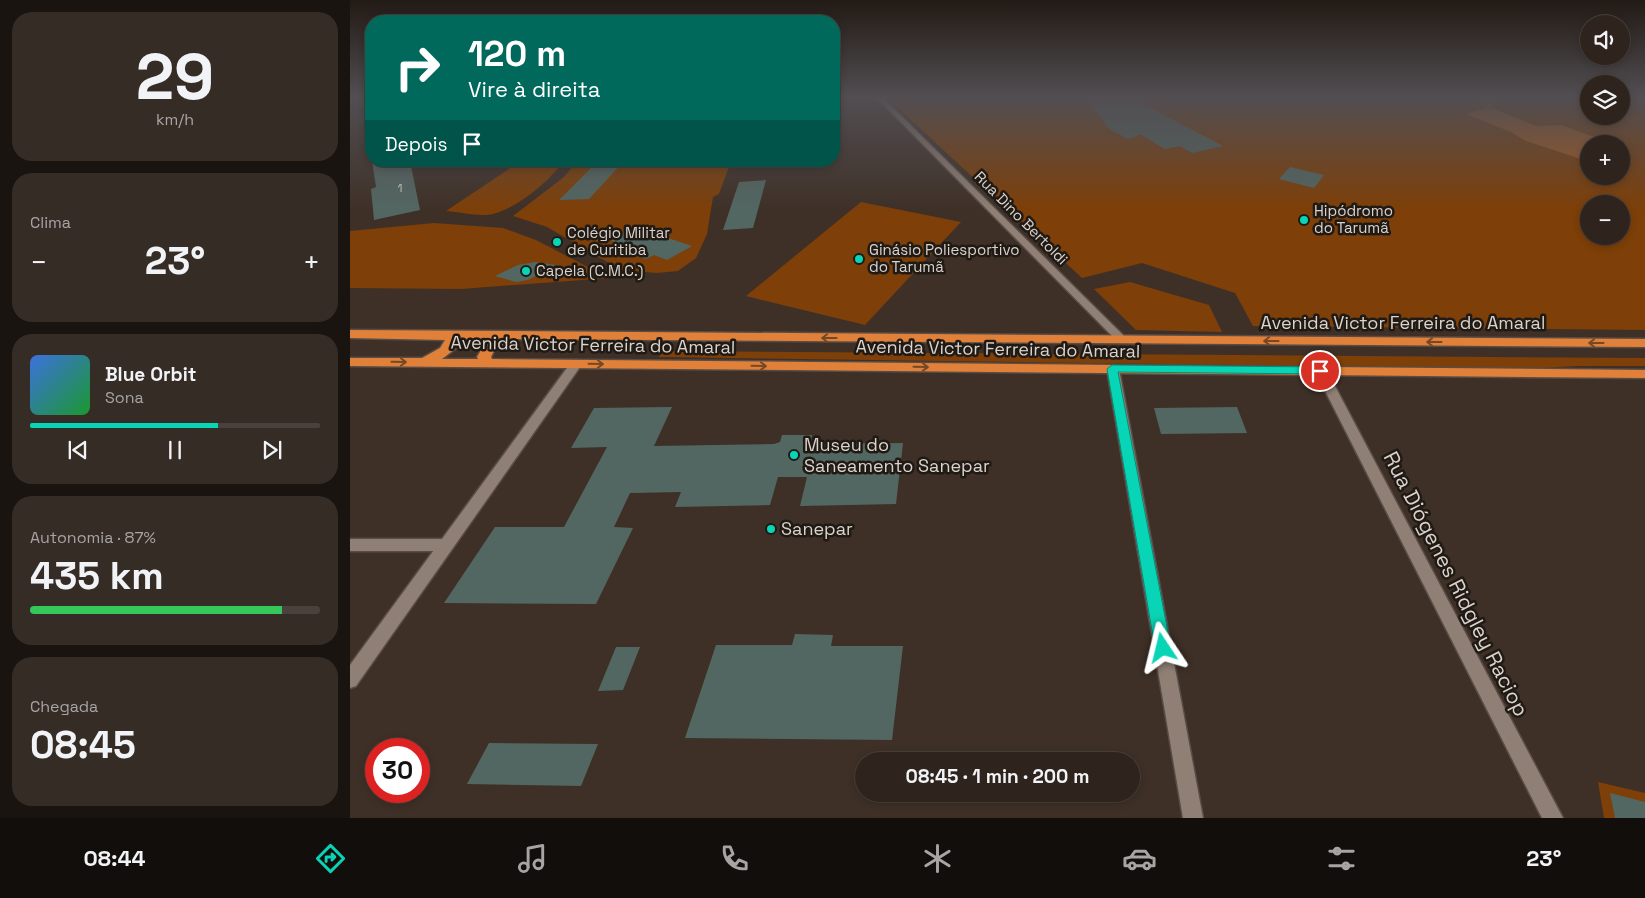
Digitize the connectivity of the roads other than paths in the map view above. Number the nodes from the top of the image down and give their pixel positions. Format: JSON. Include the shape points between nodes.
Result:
{"nodes":[{"id":1,"x":918,"y":135,"type":"edge"},
{"id":2,"x":350,"y":334,"type":"edge"},
{"id":3,"x":448,"y":335,"type":"junction"},
{"id":4,"x":516,"y":335,"type":"junction"},
{"id":5,"x":1122,"y":340,"type":"junction"},
{"id":6,"x":1645,"y":343,"type":"edge"},
{"id":7,"x":350,"y":362,"type":"edge"},
{"id":8,"x":421,"y":362,"type":"junction"},
{"id":9,"x":488,"y":363,"type":"junction"},
{"id":10,"x":576,"y":364,"type":"junction"},
{"id":11,"x":1112,"y":369,"type":"junction"},
{"id":12,"x":1320,"y":371,"type":"junction"},
{"id":13,"x":1645,"y":374,"type":"edge"},
{"id":14,"x":350,"y":545,"type":"edge"},
{"id":15,"x":446,"y":546,"type":"junction"},
{"id":16,"x":350,"y":680,"type":"edge"},
{"id":17,"x":1193,"y":818,"type":"edge"},
{"id":18,"x":1553,"y":818,"type":"edge"}],
"edges":[{"from":1,"to":5,"type":"street","name":"Rua Dino Bertoldi"},
{"from":2,"to":3,"type":"highway","name":"Avenida Victor Ferreira do Amaral"},
{"from":3,"to":4,"type":"highway","name":"Avenida Victor Ferreira do Amaral"},
{"from":3,"to":8,"type":"highway","via":[[452,343],[448,350]]},
{"from":5,"to":4,"type":"highway","name":"Avenida Victor Ferreira do Amaral","one_way":true},
{"from":4,"to":9,"type":"highway","via":[[488,348],[484,357]]},
{"from":6,"to":5,"type":"highway","name":"Avenida Victor Ferreira do Amaral","one_way":true},
{"from":7,"to":8,"type":"highway","name":"Avenida Victor Ferreira do Amaral","one_way":true},
{"from":8,"to":9,"type":"highway","name":"Avenida Victor Ferreira do Amaral"},
{"from":9,"to":10,"type":"highway","name":"Avenida Victor Ferreira do Amaral"},
{"from":10,"to":11,"type":"highway","name":"Avenida Victor Ferreira do Amaral","one_way":true},
{"from":10,"to":15,"type":"street"},
{"from":11,"to":12,"type":"highway","name":"Avenida Victor Ferreira do Amaral"},
{"from":11,"to":17,"type":"street"},
{"from":12,"to":13,"type":"highway","name":"Avenida Victor Ferreira do Amaral"},
{"from":12,"to":18,"type":"street","name":"Rua Diógenes Ridgley Raciop"},
{"from":14,"to":15,"type":"street"},
{"from":15,"to":16,"type":"street"}]}
